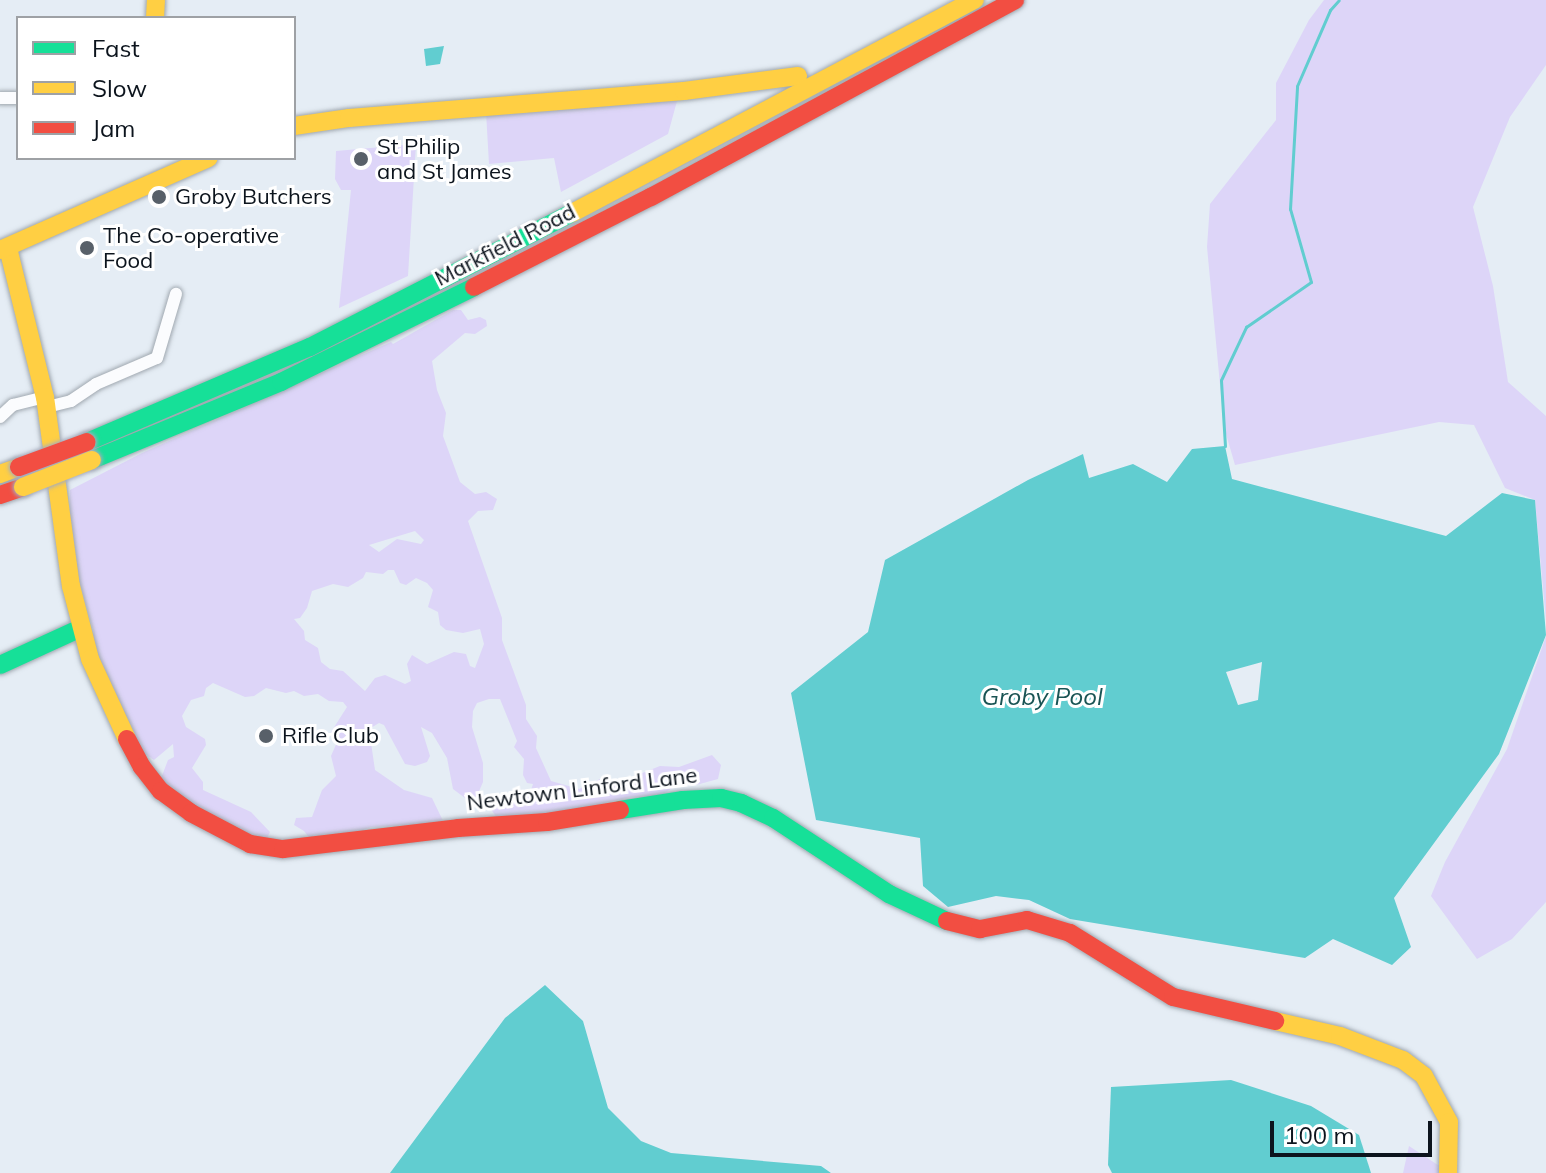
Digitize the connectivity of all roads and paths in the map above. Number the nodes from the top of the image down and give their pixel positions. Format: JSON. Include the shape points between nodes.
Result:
{"nodes":[{"id":1,"x":975,"y":0,"type":"edge"},
{"id":2,"x":1015,"y":0,"type":"edge"},
{"id":3,"x":903,"y":41,"type":"junction"},
{"id":4,"x":296,"y":126,"type":"edge"},
{"id":5,"x":199,"y":160,"type":"edge"},
{"id":6,"x":168,"y":166,"type":"edge"},
{"id":7,"x":4,"y":249,"type":"edge"},
{"id":8,"x":186,"y":310,"type":"dead end"},
{"id":9,"x":46,"y":402,"type":"junction"},
{"id":10,"x":0,"y":417,"type":"edge"},
{"id":11,"x":0,"y":474,"type":"edge"},
{"id":12,"x":0,"y":495,"type":"edge"},
{"id":13,"x":81,"y":628,"type":"junction"},
{"id":14,"x":0,"y":665,"type":"edge"},
{"id":15,"x":1448,"y":1173,"type":"edge"}],
"edges":[{"from":1,"to":3,"type":"main road","name":"Markfield Road"},
{"from":2,"to":12,"type":"main road","name":"Markfield Road","bridge":true,"via":[[432,309],[281,382]]},
{"from":3,"to":4,"type":"main road","via":[[798,76]]},
{"from":3,"to":11,"type":"main road","name":"Markfield Road","bridge":true,"via":[[324,340]]},
{"from":5,"to":6,"type":"main road"},
{"from":6,"to":7,"type":"main road"},
{"from":7,"to":9,"type":"main road","name":"Newtown Linford Lane"},
{"from":8,"to":9,"type":"street","via":[[174,299],[157,358],[96,384],[71,401]]},
{"from":9,"to":10,"type":"street","via":[[13,405]]},
{"from":9,"to":13,"type":"main road","name":"Newtown Linford Lane"},
{"from":13,"to":14,"type":"main road"},
{"from":13,"to":15,"type":"main road","name":"Newtown Linford Lane","via":[[102,691],[142,767],[161,791],[191,813],[250,844],[283,849],[547,822],[683,800],[741,803],[936,918],[980,929],[1027,920],[1109,954],[1173,997],[1340,1036],[1403,1060],[1424,1076],[1449,1122]]}]}
